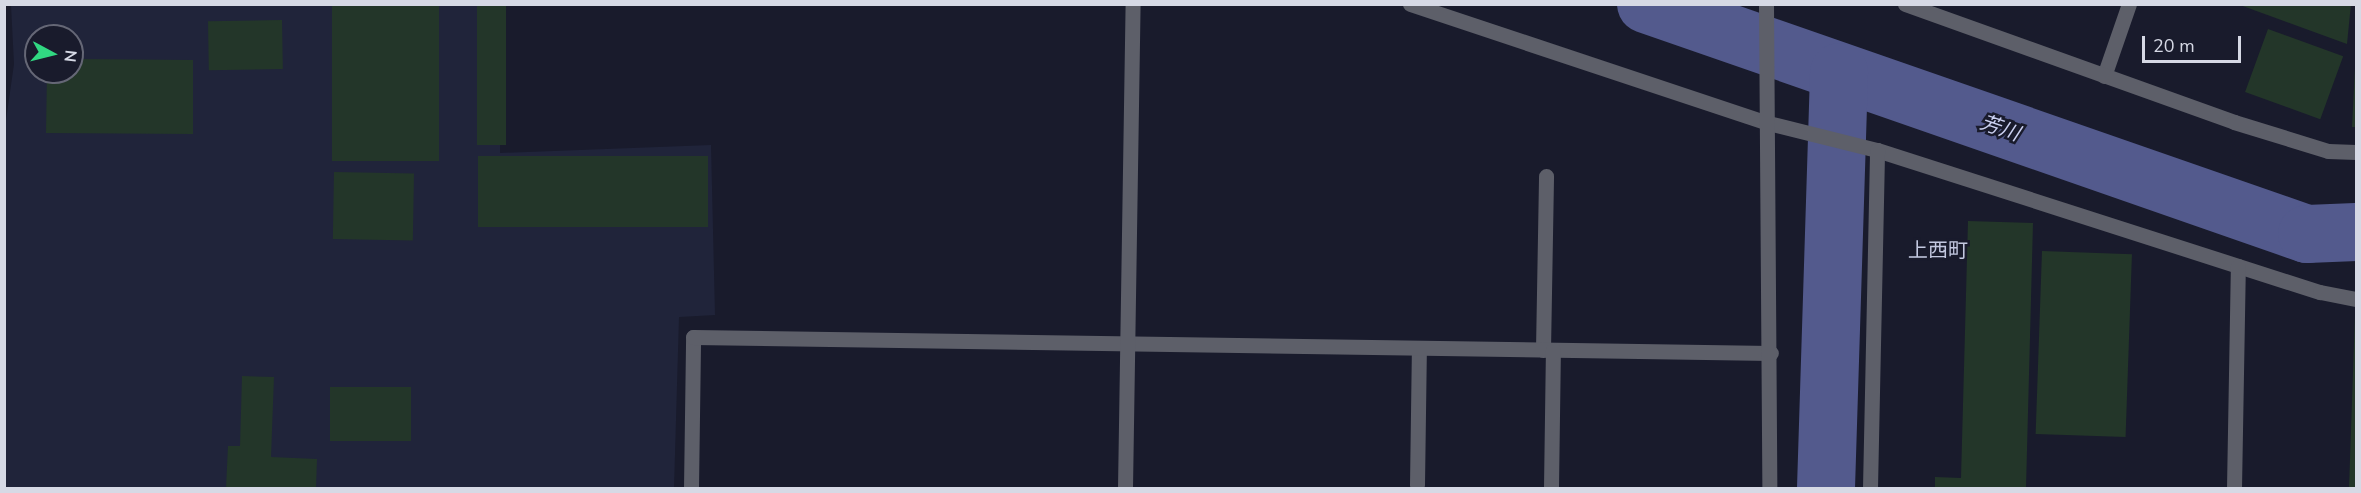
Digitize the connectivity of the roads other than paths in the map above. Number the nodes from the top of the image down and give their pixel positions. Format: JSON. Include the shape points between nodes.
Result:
{"nodes":[{"id":1,"x":1133,"y":4,"type":"edge"},
{"id":2,"x":1410,"y":4,"type":"edge"},
{"id":3,"x":1766,"y":4,"type":"edge"},
{"id":4,"x":1905,"y":4,"type":"edge"},
{"id":5,"x":2129,"y":4,"type":"edge"},
{"id":6,"x":2104,"y":76,"type":"junction"},
{"id":7,"x":1768,"y":123,"type":"junction"},
{"id":8,"x":1877,"y":150,"type":"junction"},
{"id":9,"x":2356,"y":152,"type":"edge"},
{"id":10,"x":1546,"y":176,"type":"dead end"},
{"id":11,"x":2238,"y":266,"type":"junction"},
{"id":12,"x":2356,"y":299,"type":"edge"},
{"id":13,"x":1128,"y":343,"type":"junction"},
{"id":14,"x":1419,"y":348,"type":"junction"},
{"id":15,"x":1548,"y":350,"type":"junction"},
{"id":16,"x":1771,"y":353,"type":"junction"},
{"id":17,"x":1417,"y":485,"type":"dead end"},
{"id":18,"x":691,"y":489,"type":"edge"},
{"id":19,"x":1125,"y":489,"type":"edge"},
{"id":20,"x":1551,"y":489,"type":"edge"},
{"id":21,"x":1769,"y":489,"type":"edge"},
{"id":22,"x":1870,"y":489,"type":"edge"},
{"id":23,"x":2234,"y":489,"type":"edge"}],
"edges":[{"from":1,"to":13,"type":"street"},
{"from":2,"to":7,"type":"street"},
{"from":3,"to":7,"type":"street"},
{"from":4,"to":6,"type":"street"},
{"from":5,"to":6,"type":"street"},
{"from":6,"to":9,"type":"street","via":[[2328,151]]},
{"from":7,"to":8,"type":"street","via":[[1801,128]]},
{"from":7,"to":16,"type":"street"},
{"from":8,"to":11,"type":"street"},
{"from":8,"to":22,"type":"street"},
{"from":10,"to":15,"type":"street"},
{"from":11,"to":12,"type":"street"},
{"from":11,"to":23,"type":"street"},
{"from":13,"to":14,"type":"street"},
{"from":13,"to":18,"type":"street","via":[[693,336]]},
{"from":13,"to":19,"type":"street"},
{"from":14,"to":15,"type":"street"},
{"from":14,"to":17,"type":"street"},
{"from":15,"to":16,"type":"street"},
{"from":15,"to":20,"type":"street"},
{"from":16,"to":21,"type":"street"}]}
